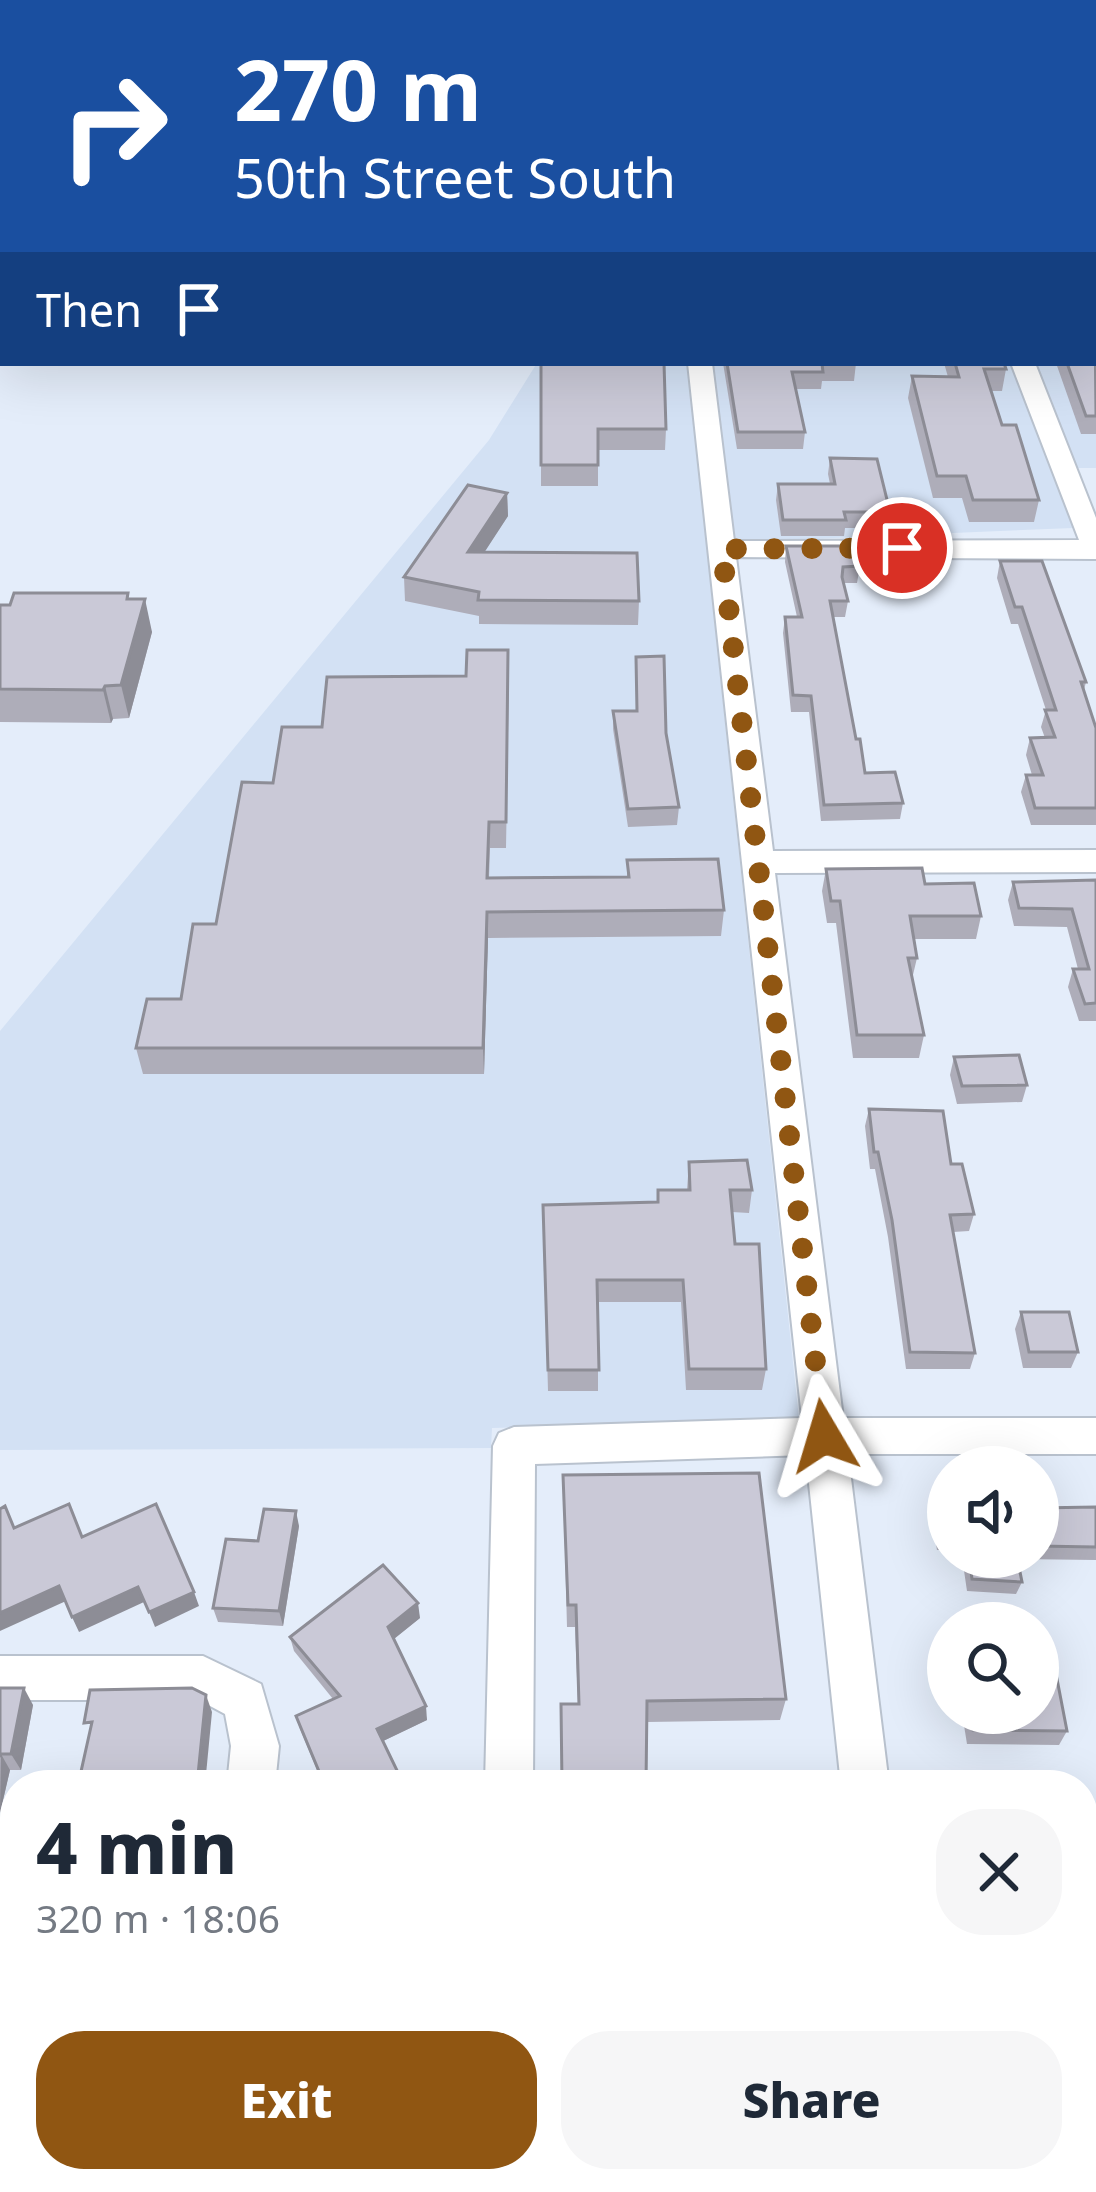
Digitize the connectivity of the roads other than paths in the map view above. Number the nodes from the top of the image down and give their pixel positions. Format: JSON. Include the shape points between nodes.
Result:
{"nodes":[{"id":1,"x":700,"y":366,"type":"edge"},
{"id":2,"x":1024,"y":366,"type":"edge"},
{"id":3,"x":722,"y":549,"type":"junction"},
{"id":4,"x":1095,"y":549,"type":"edge"},
{"id":5,"x":1096,"y":861,"type":"edge"},
{"id":6,"x":758,"y":862,"type":"junction"},
{"id":7,"x":824,"y":1436,"type":"junction"},
{"id":8,"x":1096,"y":1436,"type":"edge"},
{"id":9,"x":0,"y":1678,"type":"edge"},
{"id":10,"x":253,"y":1770,"type":"edge"},
{"id":11,"x":509,"y":1770,"type":"edge"},
{"id":12,"x":863,"y":1770,"type":"edge"}],
"edges":[{"from":1,"to":3,"type":"street"},
{"from":2,"to":4,"type":"street"},
{"from":3,"to":4,"type":"street"},
{"from":3,"to":6,"type":"street"},
{"from":5,"to":6,"type":"street"},
{"from":6,"to":7,"type":"street"},
{"from":7,"to":8,"type":"street"},
{"from":7,"to":11,"type":"street","via":[[514,1446]]},
{"from":7,"to":12,"type":"street"},
{"from":9,"to":10,"type":"street","via":[[203,1678],[245,1700]]}]}
